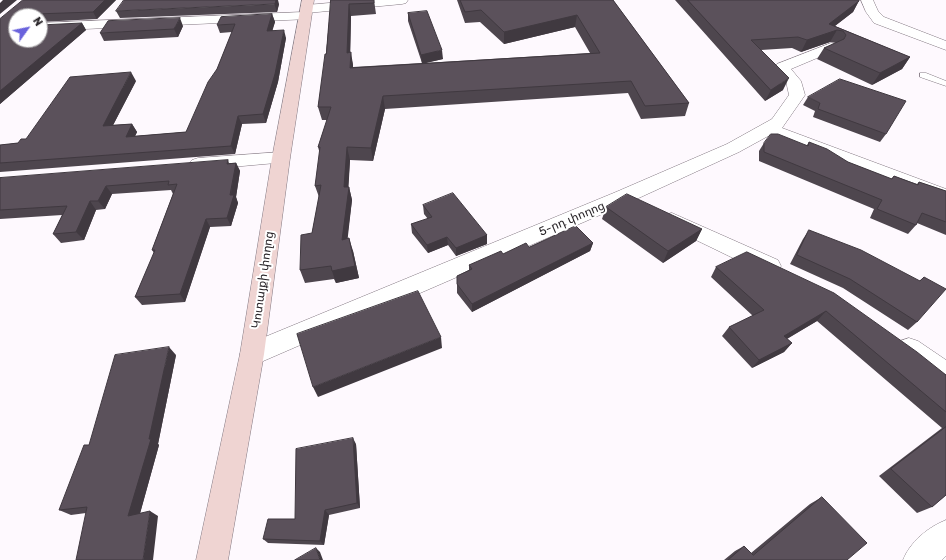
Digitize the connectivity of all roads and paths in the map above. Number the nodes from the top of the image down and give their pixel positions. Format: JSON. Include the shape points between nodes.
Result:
{"nodes":[{"id":1,"x":402,"y":0,"type":"edge"},
{"id":2,"x":867,"y":0,"type":"edge"},
{"id":3,"x":306,"y":8,"type":"edge"},
{"id":4,"x":48,"y":26,"type":"edge"},
{"id":5,"x":946,"y":46,"type":"edge"},
{"id":6,"x":831,"y":47,"type":"edge"},
{"id":7,"x":923,"y":75,"type":"dead end"},
{"id":8,"x":946,"y":84,"type":"edge"},
{"id":9,"x":768,"y":128,"type":"junction"},
{"id":10,"x":281,"y":158,"type":"junction"},
{"id":11,"x":179,"y":166,"type":"edge"},
{"id":12,"x":946,"y":196,"type":"edge"},
{"id":13,"x":623,"y":197,"type":"junction"},
{"id":14,"x":785,"y":273,"type":"edge"},
{"id":15,"x":890,"y":335,"type":"edge"},
{"id":16,"x":252,"y":354,"type":"junction"},
{"id":17,"x":946,"y":374,"type":"edge"},
{"id":18,"x":946,"y":535,"type":"edge"},
{"id":19,"x":212,"y":560,"type":"edge"},
{"id":20,"x":919,"y":560,"type":"edge"}],
"edges":[{"from":1,"to":3,"type":"street"},
{"from":2,"to":5,"type":"street","via":[[879,20]]},
{"from":3,"to":4,"type":"street"},
{"from":3,"to":10,"type":"main road","name":"Կոտայքի փողոց"},
{"from":6,"to":9,"type":"street","name":"5-րդ փողոց","via":[[782,67],[793,81],[797,95],[778,123]]},
{"from":7,"to":8,"type":"lane"},
{"from":9,"to":12,"type":"street"},
{"from":9,"to":13,"type":"street","name":"5-րդ փողոց","via":[[733,148]]},
{"from":10,"to":11,"type":"street"},
{"from":10,"to":16,"type":"main road","name":"Կոտայքի փողոց"},
{"from":13,"to":14,"type":"street"},
{"from":13,"to":16,"type":"street","name":"5-րդ փողոց"},
{"from":15,"to":17,"type":"street"},
{"from":16,"to":19,"type":"main road","name":"Կոտայքի փողոց"},
{"from":18,"to":20,"type":"street"}]}
